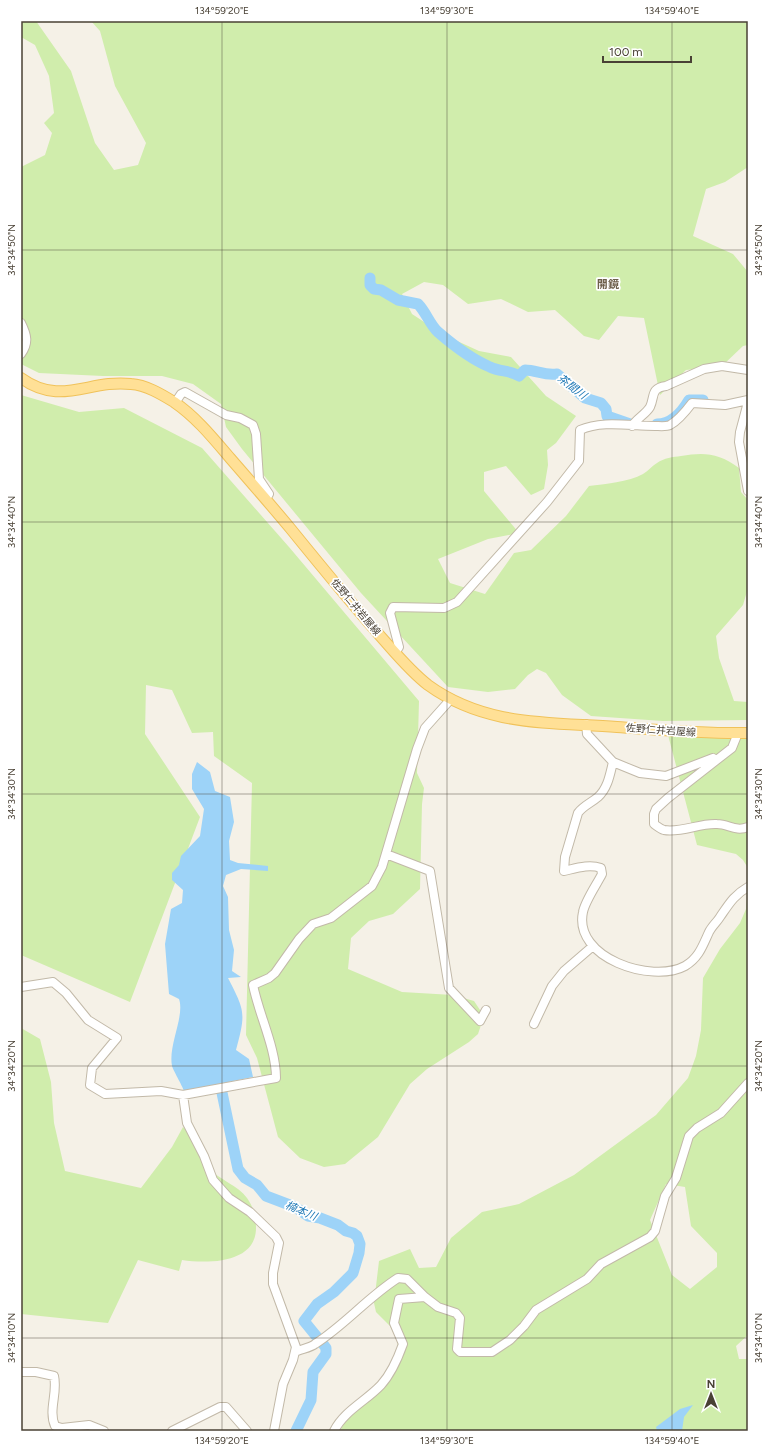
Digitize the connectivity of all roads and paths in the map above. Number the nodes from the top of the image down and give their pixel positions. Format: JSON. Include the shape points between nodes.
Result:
{"nodes":[{"id":1,"x":21,"y":323,"type":"edge"},
{"id":2,"x":21,"y":354,"type":"edge"},
{"id":3,"x":748,"y":370,"type":"edge"},
{"id":4,"x":21,"y":378,"type":"edge"},
{"id":5,"x":748,"y":401,"type":"edge"},
{"id":6,"x":175,"y":403,"type":"junction"},
{"id":7,"x":634,"y":424,"type":"junction"},
{"id":8,"x":748,"y":491,"type":"edge"},
{"id":9,"x":266,"y":499,"type":"junction"},
{"id":10,"x":395,"y":653,"type":"junction"},
{"id":11,"x":450,"y":700,"type":"junction"},
{"id":12,"x":586,"y":724,"type":"junction"},
{"id":13,"x":738,"y":733,"type":"junction"},
{"id":14,"x":748,"y":733,"type":"edge"},
{"id":15,"x":720,"y":756,"type":"junction"},
{"id":16,"x":614,"y":762,"type":"junction"},
{"id":17,"x":748,"y":827,"type":"edge"},
{"id":18,"x":386,"y":854,"type":"junction"},
{"id":19,"x":748,"y":887,"type":"edge"},
{"id":20,"x":593,"y":946,"type":"junction"},
{"id":21,"x":21,"y":987,"type":"edge"},
{"id":22,"x":486,"y":1010,"type":"dead end"},
{"id":23,"x":534,"y":1024,"type":"dead end"},
{"id":24,"x":748,"y":1083,"type":"edge"},
{"id":25,"x":183,"y":1095,"type":"junction"},
{"id":26,"x":425,"y":1297,"type":"junction"},
{"id":27,"x":295,"y":1352,"type":"junction"},
{"id":28,"x":21,"y":1372,"type":"edge"},
{"id":29,"x":104,"y":1431,"type":"edge"},
{"id":30,"x":172,"y":1431,"type":"edge"},
{"id":31,"x":246,"y":1431,"type":"edge"},
{"id":32,"x":274,"y":1431,"type":"edge"},
{"id":33,"x":334,"y":1431,"type":"edge"}],
"edges":[{"from":1,"to":2,"type":"street","via":[[27,343]]},
{"from":3,"to":7,"type":"street","via":[[722,366],[704,369],[660,387],[652,395],[650,407]]},
{"from":4,"to":6,"type":"main road","name":"佐野仁井岩屋線","via":[[39,389],[50,392],[73,391],[96,385],[131,384],[156,392]]},
{"from":5,"to":7,"type":"street","via":[[725,405],[692,403],[669,426]]},
{"from":5,"to":8,"type":"street","via":[[739,442]]},
{"from":6,"to":9,"type":"main road","name":"佐野仁井岩屋線","via":[[214,440]]},
{"from":6,"to":9,"type":"street","via":[[185,392],[226,415],[240,418],[253,425],[259,479],[268,494]]},
{"from":7,"to":10,"type":"street","via":[[598,424],[580,430],[579,461],[457,602],[444,608],[393,607],[390,613],[399,647]]},
{"from":9,"to":10,"type":"main road","name":"佐野仁井岩屋線"},
{"from":10,"to":11,"type":"main road","name":"佐野仁井岩屋線","via":[[416,675]]},
{"from":11,"to":12,"type":"main road","name":"佐野仁井岩屋線","via":[[502,718],[527,722]]},
{"from":11,"to":18,"type":"street","via":[[425,728]]},
{"from":12,"to":13,"type":"main road","name":"佐野仁井岩屋線"},
{"from":12,"to":16,"type":"street","via":[[587,734]]},
{"from":13,"to":14,"type":"main road","name":"佐野仁井岩屋線"},
{"from":13,"to":15,"type":"street","via":[[732,748]]},
{"from":15,"to":16,"type":"street","via":[[666,776],[640,773]]},
{"from":15,"to":17,"type":"street","via":[[660,806],[654,814],[654,824],[662,830],[708,824],[720,824],[732,829]]},
{"from":16,"to":20,"type":"street","via":[[602,793],[582,807],[578,813],[565,857],[564,871],[584,866],[601,868],[602,874],[583,911],[586,936]]},
{"from":18,"to":22,"type":"street","via":[[430,871],[449,988],[480,1021]]},
{"from":18,"to":25,"type":"street","via":[[372,886],[331,918],[313,924],[270,978],[253,985],[276,1065],[276,1078]]},
{"from":19,"to":20,"type":"street","via":[[732,898],[693,960],[676,970],[665,972],[634,969],[607,957]]},
{"from":20,"to":23,"type":"street","via":[[564,970],[552,986]]},
{"from":21,"to":25,"type":"street","via":[[53,982],[66,993],[88,1020],[117,1038],[90,1072],[90,1085],[96,1090],[104,1094],[161,1091]]},
{"from":24,"to":26,"type":"street","via":[[721,1113],[689,1136],[676,1178],[665,1196],[655,1231],[650,1237],[601,1264],[587,1279],[536,1310],[515,1336],[492,1352],[460,1352],[457,1349],[460,1318],[456,1313],[438,1307]]},
{"from":25,"to":27,"type":"street","via":[[187,1123],[213,1180],[229,1198],[250,1212],[279,1243],[273,1284],[294,1339]]},
{"from":26,"to":27,"type":"street","via":[[407,1279],[398,1278],[314,1345]]},
{"from":26,"to":33,"type":"street","via":[[399,1298],[394,1323],[403,1344],[399,1357],[381,1385],[343,1417]]},
{"from":27,"to":32,"type":"street","via":[[283,1384]]},
{"from":28,"to":29,"type":"street","via":[[54,1376],[56,1383],[52,1418],[55,1426],[62,1428],[89,1425]]},
{"from":30,"to":31,"type":"street","via":[[220,1407],[226,1407]]}]}
